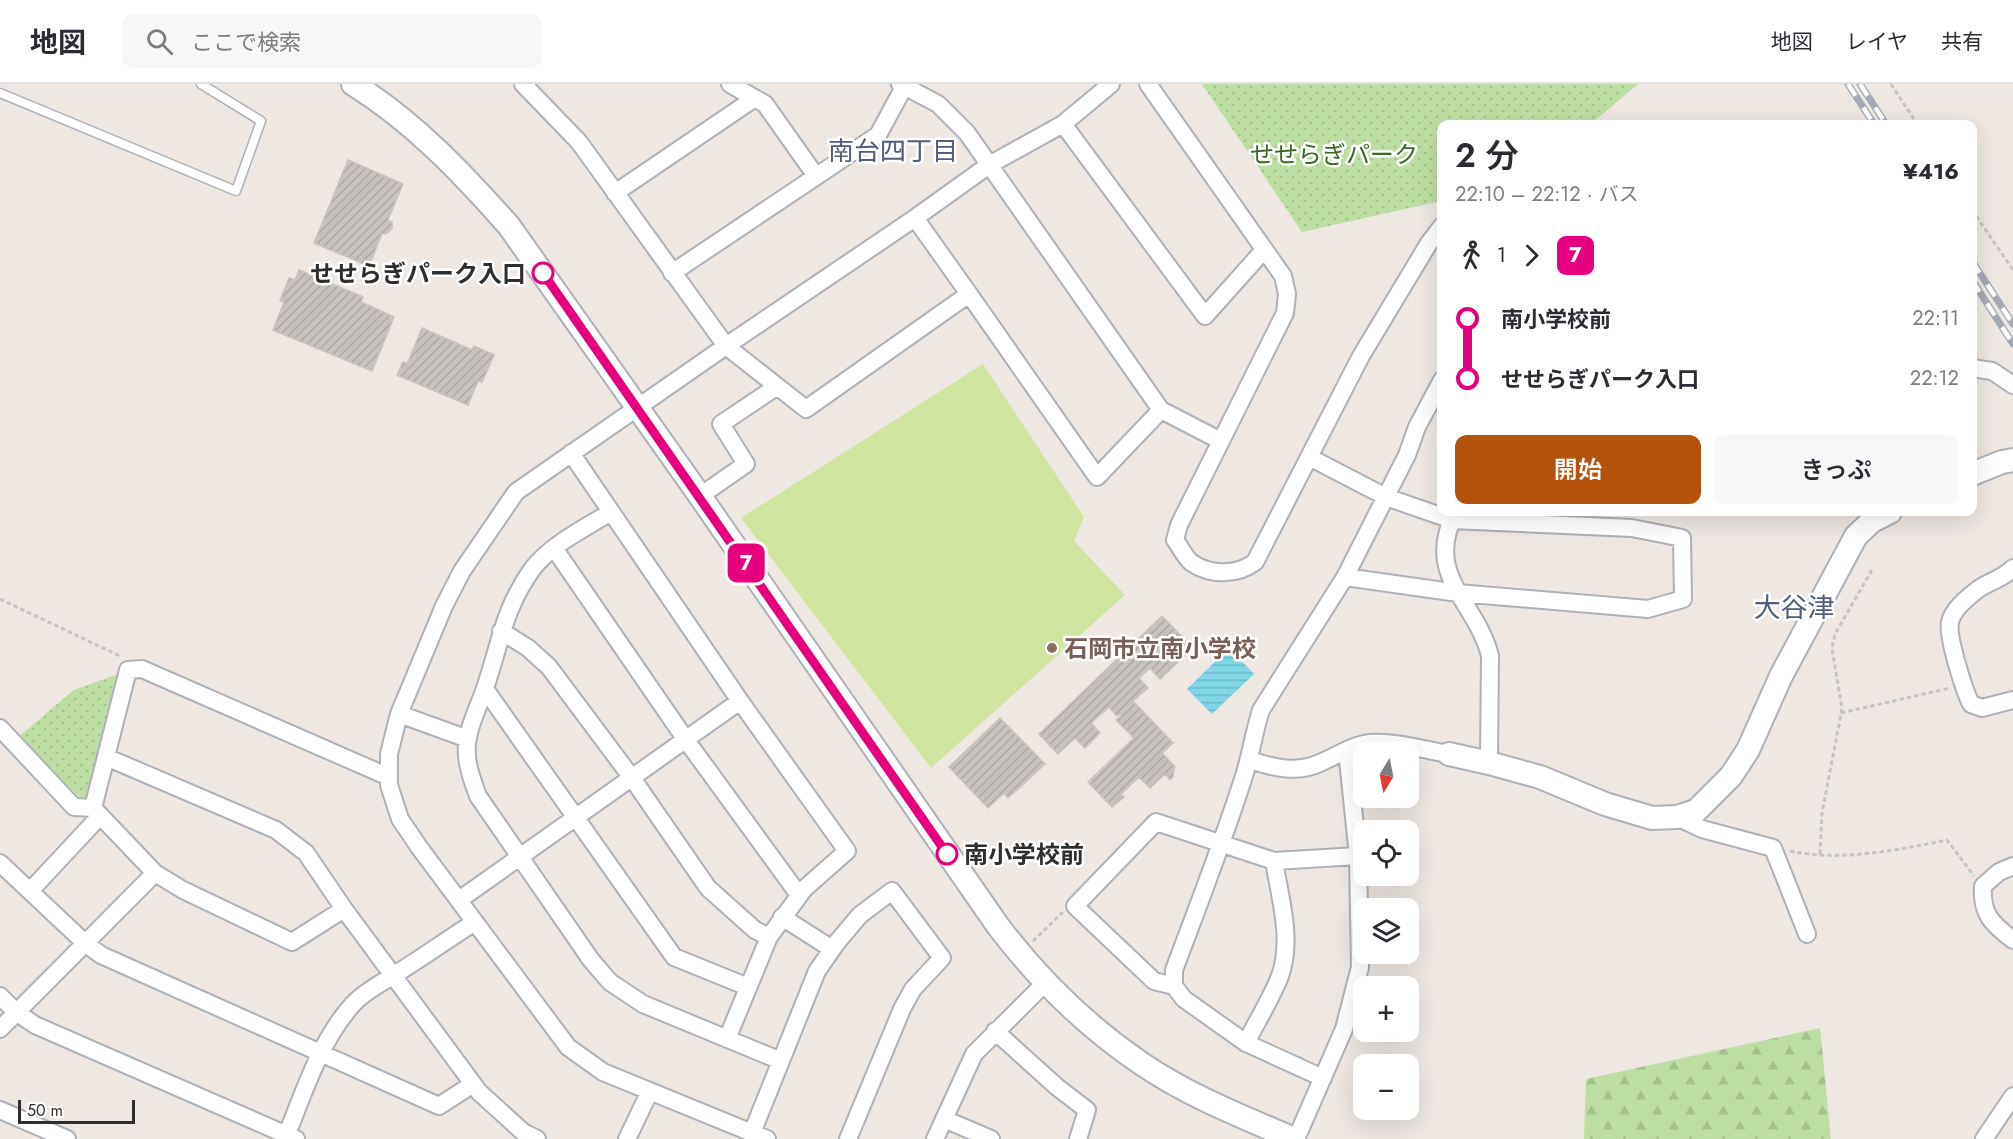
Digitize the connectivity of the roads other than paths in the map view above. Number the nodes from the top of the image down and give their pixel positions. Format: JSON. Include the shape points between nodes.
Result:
{"nodes":[{"id":1,"x":201,"y":84,"type":"edge"},
{"id":2,"x":353,"y":84,"type":"edge"},
{"id":3,"x":523,"y":84,"type":"edge"},
{"id":4,"x":730,"y":84,"type":"edge"},
{"id":5,"x":1111,"y":84,"type":"edge"},
{"id":6,"x":1148,"y":84,"type":"edge"},
{"id":7,"x":902,"y":86,"type":"edge"},
{"id":8,"x":0,"y":93,"type":"edge"},
{"id":9,"x":754,"y":98,"type":"junction"},
{"id":10,"x":1063,"y":124,"type":"junction"},
{"id":11,"x":989,"y":165,"type":"junction"},
{"id":12,"x":816,"y":176,"type":"junction"},
{"id":13,"x":615,"y":193,"type":"junction"},
{"id":14,"x":915,"y":218,"type":"junction"},
{"id":15,"x":1437,"y":233,"type":"edge"},
{"id":16,"x":1264,"y":250,"type":"junction"},
{"id":17,"x":672,"y":273,"type":"junction"},
{"id":18,"x":969,"y":294,"type":"junction"},
{"id":19,"x":726,"y":346,"type":"junction"},
{"id":20,"x":1977,"y":370,"type":"edge"},
{"id":21,"x":2013,"y":385,"type":"edge"},
{"id":22,"x":776,"y":387,"type":"junction"},
{"id":23,"x":1437,"y":389,"type":"edge"},
{"id":24,"x":637,"y":408,"type":"junction"},
{"id":25,"x":1161,"y":410,"type":"junction"},
{"id":26,"x":1221,"y":441,"type":"junction"},
{"id":27,"x":571,"y":453,"type":"junction"},
{"id":28,"x":1309,"y":457,"type":"junction"},
{"id":29,"x":2013,"y":460,"type":"edge"},
{"id":30,"x":1977,"y":472,"type":"edge"},
{"id":31,"x":700,"y":496,"type":"junction"},
{"id":32,"x":1386,"y":497,"type":"junction"},
{"id":33,"x":1437,"y":511,"type":"edge"},
{"id":34,"x":611,"y":512,"type":"junction"},
{"id":35,"x":1454,"y":516,"type":"edge"},
{"id":36,"x":1881,"y":516,"type":"edge"},
{"id":37,"x":554,"y":548,"type":"junction"},
{"id":38,"x":2013,"y":568,"type":"edge"},
{"id":39,"x":1345,"y":577,"type":"junction"},
{"id":40,"x":1458,"y":592,"type":"junction"},
{"id":41,"x":501,"y":631,"type":"junction"},
{"id":42,"x":485,"y":689,"type":"junction"},
{"id":43,"x":2013,"y":700,"type":"edge"},
{"id":44,"x":740,"y":701,"type":"junction"},
{"id":45,"x":399,"y":714,"type":"junction"},
{"id":46,"x":0,"y":728,"type":"edge"},
{"id":47,"x":468,"y":739,"type":"junction"},
{"id":48,"x":686,"y":740,"type":"junction"},
{"id":49,"x":1347,"y":750,"type":"junction"},
{"id":50,"x":1449,"y":754,"type":"joint"},
{"id":51,"x":106,"y":757,"type":"junction"},
{"id":52,"x":1250,"y":760,"type":"junction"},
{"id":53,"x":1489,"y":763,"type":"junction"},
{"id":54,"x":389,"y":777,"type":"junction"},
{"id":55,"x":632,"y":778,"type":"junction"},
{"id":56,"x":97,"y":812,"type":"junction"},
{"id":57,"x":1677,"y":817,"type":"junction"},
{"id":58,"x":576,"y":818,"type":"junction"},
{"id":59,"x":1354,"y":820,"type":"edge"},
{"id":60,"x":1222,"y":843,"type":"junction"},
{"id":61,"x":1353,"y":856,"type":"edge"},
{"id":62,"x":520,"y":858,"type":"junction"},
{"id":63,"x":1274,"y":861,"type":"junction"},
{"id":64,"x":0,"y":862,"type":"edge"},
{"id":65,"x":2013,"y":866,"type":"edge"},
{"id":66,"x":155,"y":873,"type":"junction"},
{"id":67,"x":1359,"y":886,"type":"edge"},
{"id":68,"x":30,"y":891,"type":"junction"},
{"id":69,"x":799,"y":895,"type":"junction"},
{"id":70,"x":459,"y":900,"type":"junction"},
{"id":71,"x":344,"y":909,"type":"junction"},
{"id":72,"x":782,"y":917,"type":"junction"},
{"id":73,"x":475,"y":921,"type":"junction"},
{"id":74,"x":1807,"y":934,"type":"dead end"},
{"id":75,"x":769,"y":937,"type":"junction"},
{"id":76,"x":2013,"y":940,"type":"edge"},
{"id":77,"x":85,"y":943,"type":"junction"},
{"id":78,"x":832,"y":948,"type":"junction"},
{"id":79,"x":393,"y":976,"type":"junction"},
{"id":80,"x":1045,"y":983,"type":"junction"},
{"id":81,"x":1174,"y":986,"type":"junction"},
{"id":82,"x":748,"y":987,"type":"junction"},
{"id":83,"x":0,"y":996,"type":"edge"},
{"id":84,"x":16,"y":1012,"type":"junction"},
{"id":85,"x":0,"y":1029,"type":"edge"},
{"id":86,"x":996,"y":1031,"type":"junction"},
{"id":87,"x":727,"y":1039,"type":"junction"},
{"id":88,"x":1246,"y":1043,"type":"junction"},
{"id":89,"x":320,"y":1053,"type":"junction"},
{"id":90,"x":781,"y":1061,"type":"junction"},
{"id":91,"x":1323,"y":1078,"type":"junction"},
{"id":92,"x":473,"y":1084,"type":"junction"},
{"id":93,"x":650,"y":1091,"type":"junction"},
{"id":94,"x":2013,"y":1096,"type":"edge"},
{"id":95,"x":0,"y":1110,"type":"edge"},
{"id":96,"x":944,"y":1119,"type":"junction"},
{"id":97,"x":760,"y":1136,"type":"edge"},
{"id":98,"x":289,"y":1138,"type":"edge"},
{"id":99,"x":67,"y":1139,"type":"edge"},
{"id":100,"x":537,"y":1139,"type":"edge"},
{"id":101,"x":627,"y":1139,"type":"edge"},
{"id":102,"x":848,"y":1139,"type":"edge"},
{"id":103,"x":935,"y":1139,"type":"edge"},
{"id":104,"x":991,"y":1139,"type":"edge"},
{"id":105,"x":1078,"y":1139,"type":"edge"},
{"id":106,"x":1295,"y":1139,"type":"edge"},
{"id":107,"x":1984,"y":1139,"type":"edge"}],
"edges":[{"from":1,"to":8,"type":"lane","via":[[261,121],[236,191]]},
{"from":2,"to":24,"type":"street","via":[[399,116],[473,185],[509,226]]},
{"from":3,"to":13,"type":"street","via":[[579,142]]},
{"from":4,"to":9,"type":"street"},
{"from":5,"to":10,"type":"street"},
{"from":6,"to":16,"type":"street"},
{"from":7,"to":11,"type":"street","via":[[938,104],[967,133]]},
{"from":7,"to":12,"type":"street","via":[[878,135]]},
{"from":9,"to":12,"type":"street","via":[[765,104]]},
{"from":9,"to":13,"type":"street"},
{"from":10,"to":11,"type":"street"},
{"from":10,"to":16,"type":"street","via":[[1205,316]]},
{"from":11,"to":14,"type":"street"},
{"from":11,"to":25,"type":"street"},
{"from":12,"to":17,"type":"street"},
{"from":13,"to":17,"type":"street"},
{"from":14,"to":18,"type":"street"},
{"from":14,"to":19,"type":"street"},
{"from":15,"to":28,"type":"street","via":[[1361,356]]},
{"from":16,"to":26,"type":"street","via":[[1283,276],[1287,294],[1285,313]]},
{"from":17,"to":19,"type":"street"},
{"from":18,"to":22,"type":"street","via":[[806,409]]},
{"from":18,"to":25,"type":"street","via":[[1097,477]]},
{"from":19,"to":22,"type":"street"},
{"from":19,"to":24,"type":"street"},
{"from":20,"to":21,"type":"street","via":[[1992,371]]},
{"from":22,"to":31,"type":"street","via":[[721,424],[746,464]]},
{"from":23,"to":32,"type":"street"},
{"from":24,"to":27,"type":"street"},
{"from":24,"to":31,"type":"street"},
{"from":25,"to":26,"type":"street"},
{"from":26,"to":28,"type":"street","via":[[1175,540],[1191,562],[1209,570],[1226,573],[1255,562]]},
{"from":27,"to":34,"type":"street"},
{"from":27,"to":45,"type":"street","via":[[516,492],[482,539],[444,606]]},
{"from":28,"to":32,"type":"street"},
{"from":29,"to":30,"type":"street"},
{"from":31,"to":80,"type":"street","via":[[947,854],[1019,954]]},
{"from":32,"to":33,"type":"street"},
{"from":32,"to":39,"type":"street"},
{"from":34,"to":37,"type":"street"},
{"from":34,"to":44,"type":"street"},
{"from":35,"to":40,"type":"street","via":[[1445,541],[1450,579]]},
{"from":35,"to":40,"type":"street","via":[[1632,528],[1682,538],[1683,599],[1648,609]]},
{"from":36,"to":57,"type":"street","via":[[1856,536],[1844,556],[1781,676],[1748,750],[1731,776],[1696,811]]},
{"from":37,"to":41,"type":"street","via":[[534,566]]},
{"from":37,"to":48,"type":"street"},
{"from":38,"to":43,"type":"street","via":[[1980,588],[1958,608],[1949,632],[1971,704],[1982,708]]},
{"from":39,"to":40,"type":"street"},
{"from":39,"to":52,"type":"street","via":[[1261,710]]},
{"from":40,"to":53,"type":"street","via":[[1486,640],[1490,656]]},
{"from":41,"to":42,"type":"street"},
{"from":41,"to":55,"type":"street","via":[[549,667]]},
{"from":42,"to":47,"type":"street"},
{"from":42,"to":58,"type":"street"},
{"from":44,"to":48,"type":"street"},
{"from":44,"to":69,"type":"street","via":[[847,851]]},
{"from":45,"to":47,"type":"street"},
{"from":45,"to":54,"type":"street","via":[[388,754]]},
{"from":46,"to":56,"type":"street","via":[[74,807]]},
{"from":47,"to":62,"type":"street","via":[[470,774],[478,796]]},
{"from":48,"to":55,"type":"street"},
{"from":48,"to":69,"type":"street"},
{"from":49,"to":50,"type":"street","via":[[1370,743]]},
{"from":49,"to":52,"type":"street","via":[[1300,769],[1275,768]]},
{"from":49,"to":59,"type":"street"},
{"from":50,"to":53,"type":"street"},
{"from":51,"to":54,"type":"street","via":[[128,670],[142,669]]},
{"from":51,"to":56,"type":"street"},
{"from":51,"to":71,"type":"street","via":[[276,830],[306,853]]},
{"from":52,"to":60,"type":"street"},
{"from":53,"to":57,"type":"street","via":[[1540,777],[1605,804],[1652,818]]},
{"from":54,"to":70,"type":"street","via":[[400,819]]},
{"from":55,"to":58,"type":"street"},
{"from":55,"to":75,"type":"street","via":[[708,888],[754,930]]},
{"from":56,"to":66,"type":"street"},
{"from":56,"to":68,"type":"street"},
{"from":57,"to":74,"type":"street","via":[[1702,829],[1773,848]]},
{"from":58,"to":62,"type":"street"},
{"from":58,"to":82,"type":"street","via":[[674,957]]},
{"from":60,"to":63,"type":"street"},
{"from":60,"to":81,"type":"street","via":[[1174,970]]},
{"from":60,"to":81,"type":"street","via":[[1156,822],[1075,906],[1154,981]]},
{"from":61,"to":63,"type":"street"},
{"from":62,"to":70,"type":"street"},
{"from":62,"to":87,"type":"street","via":[[610,982],[643,1004]]},
{"from":63,"to":88,"type":"street","via":[[1285,924],[1285,952],[1280,976]]},
{"from":64,"to":68,"type":"street"},
{"from":65,"to":76,"type":"street","via":[[1983,886],[1982,900],[1986,915]]},
{"from":66,"to":71,"type":"street","via":[[292,942]]},
{"from":66,"to":77,"type":"street"},
{"from":67,"to":91,"type":"street","via":[[1360,967],[1344,1029]]},
{"from":68,"to":77,"type":"street"},
{"from":69,"to":72,"type":"street"},
{"from":70,"to":73,"type":"street"},
{"from":71,"to":79,"type":"street"},
{"from":72,"to":75,"type":"street"},
{"from":72,"to":78,"type":"street"},
{"from":73,"to":79,"type":"street"},
{"from":73,"to":93,"type":"street","via":[[568,1047],[603,1072]]},
{"from":75,"to":82,"type":"street"},
{"from":77,"to":84,"type":"street"},
{"from":77,"to":89,"type":"street","via":[[101,955]]},
{"from":78,"to":90,"type":"street","via":[[817,971]]},
{"from":78,"to":102,"type":"street","via":[[860,915],[892,891],[942,958],[913,989],[902,1009]]},
{"from":79,"to":89,"type":"street","via":[[366,991],[354,1003]]},
{"from":79,"to":92,"type":"street"},
{"from":80,"to":86,"type":"street"},
{"from":80,"to":106,"type":"street","via":[[1143,1065],[1229,1111]]},
{"from":81,"to":88,"type":"street","via":[[1184,999]]},
{"from":82,"to":87,"type":"street"},
{"from":83,"to":84,"type":"street"},
{"from":84,"to":85,"type":"street"},
{"from":84,"to":98,"type":"street","via":[[35,1025]]},
{"from":86,"to":96,"type":"street","via":[[974,1054]]},
{"from":86,"to":105,"type":"street","via":[[1087,1110]]},
{"from":87,"to":90,"type":"street"},
{"from":88,"to":91,"type":"street"},
{"from":89,"to":92,"type":"street","via":[[439,1106]]},
{"from":89,"to":98,"type":"street"},
{"from":90,"to":97,"type":"street"},
{"from":91,"to":106,"type":"street"},
{"from":92,"to":100,"type":"street","via":[[523,1132]]},
{"from":93,"to":97,"type":"street"},
{"from":93,"to":101,"type":"street"},
{"from":94,"to":107,"type":"street"},
{"from":95,"to":99,"type":"street"},
{"from":96,"to":103,"type":"street"},
{"from":96,"to":104,"type":"street"}]}
